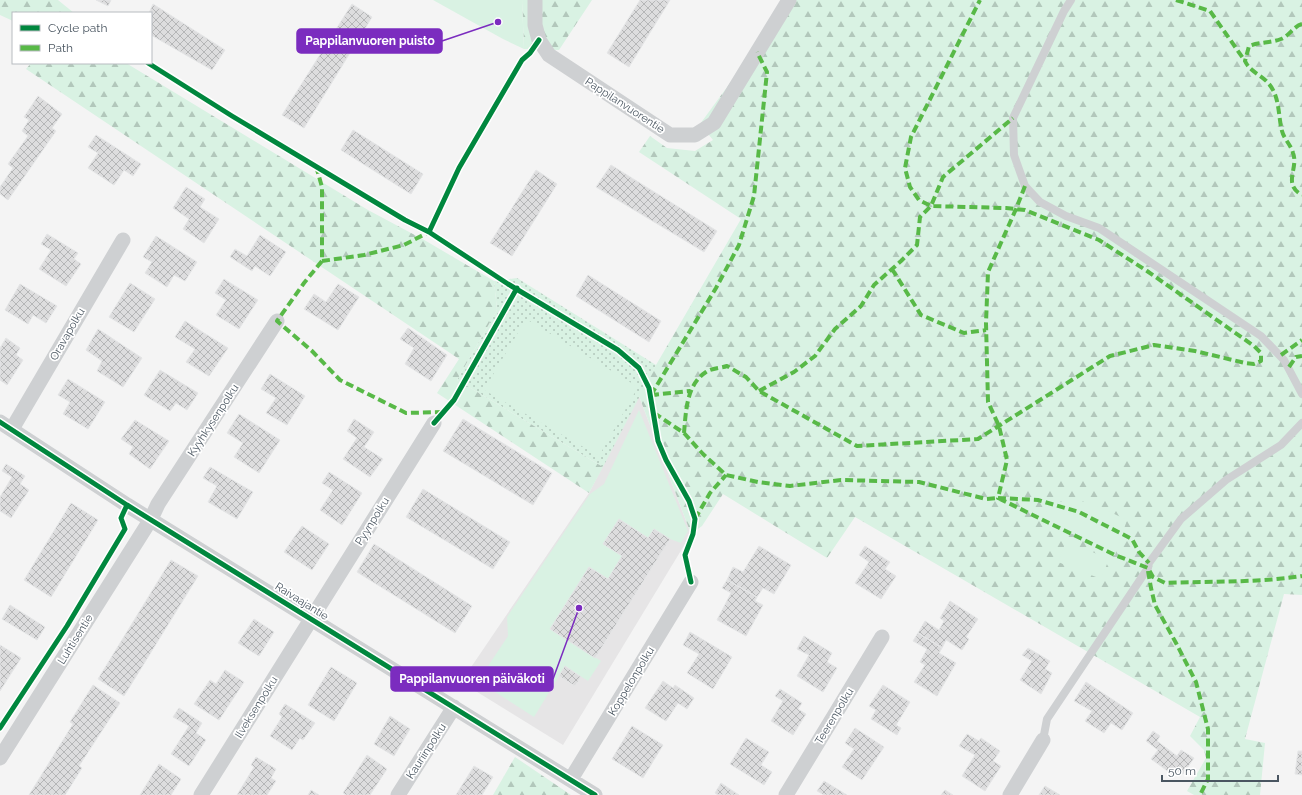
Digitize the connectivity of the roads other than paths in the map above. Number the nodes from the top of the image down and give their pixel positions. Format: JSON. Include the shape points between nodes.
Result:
{"nodes":[{"id":1,"x":535,"y":0,"type":"edge"},
{"id":2,"x":789,"y":0,"type":"edge"},
{"id":3,"x":1071,"y":0,"type":"edge"},
{"id":4,"x":123,"y":240,"type":"dead end"},
{"id":5,"x":277,"y":321,"type":"dead end"},
{"id":6,"x":1302,"y":394,"type":"edge"},
{"id":7,"x":434,"y":423,"type":"dead end"},
{"id":8,"x":1302,"y":423,"type":"edge"},
{"id":9,"x":6,"y":425,"type":"edge"},
{"id":10,"x":151,"y":519,"type":"junction"},
{"id":11,"x":691,"y":582,"type":"dead end"},
{"id":12,"x":311,"y":619,"type":"junction"},
{"id":13,"x":882,"y":637,"type":"dead end"},
{"id":14,"x":454,"y":707,"type":"junction"},
{"id":15,"x":1043,"y":740,"type":"joint"},
{"id":16,"x":0,"y":758,"type":"edge"},
{"id":17,"x":571,"y":779,"type":"junction"},
{"id":18,"x":200,"y":795,"type":"edge"},
{"id":19,"x":398,"y":795,"type":"edge"},
{"id":20,"x":595,"y":795,"type":"edge"},
{"id":21,"x":786,"y":795,"type":"edge"},
{"id":22,"x":1010,"y":795,"type":"edge"}],
"edges":[{"from":1,"to":2,"type":"street","name":"Pappilanvuorentie","via":[[535,25],[539,40],[549,55],[670,135],[695,135],[714,123]]},
{"from":3,"to":6,"type":"lane","via":[[1013,118],[1014,155],[1025,186],[1040,202],[1066,216],[1099,228],[1262,336],[1284,360]]},
{"from":4,"to":9,"type":"street","name":"Oravapolku"},
{"from":5,"to":10,"type":"street","name":"Kyyhkysenpolku","via":[[158,504]]},
{"from":7,"to":12,"type":"street","name":"Pyynpolku"},
{"from":8,"to":15,"type":"lane","via":[[1281,445],[1226,480],[1181,519],[1148,563],[1148,568],[1047,719]]},
{"from":9,"to":10,"type":"street","name":"Raivaajantie"},
{"from":10,"to":12,"type":"street","name":"Raivaajantie"},
{"from":10,"to":16,"type":"street","name":"Luhtisentie"},
{"from":11,"to":17,"type":"street","name":"Koppelonpolku"},
{"from":12,"to":14,"type":"street","name":"Raivaajantie"},
{"from":12,"to":18,"type":"street","name":"Ilveksenpolku"},
{"from":13,"to":21,"type":"street","name":"Teerenpolku"},
{"from":14,"to":17,"type":"street","name":"Raivaajantie"},
{"from":14,"to":19,"type":"street","name":"Kauriinpolku"},
{"from":15,"to":22,"type":"street"},
{"from":17,"to":20,"type":"street","name":"Raivaajantie"}]}
